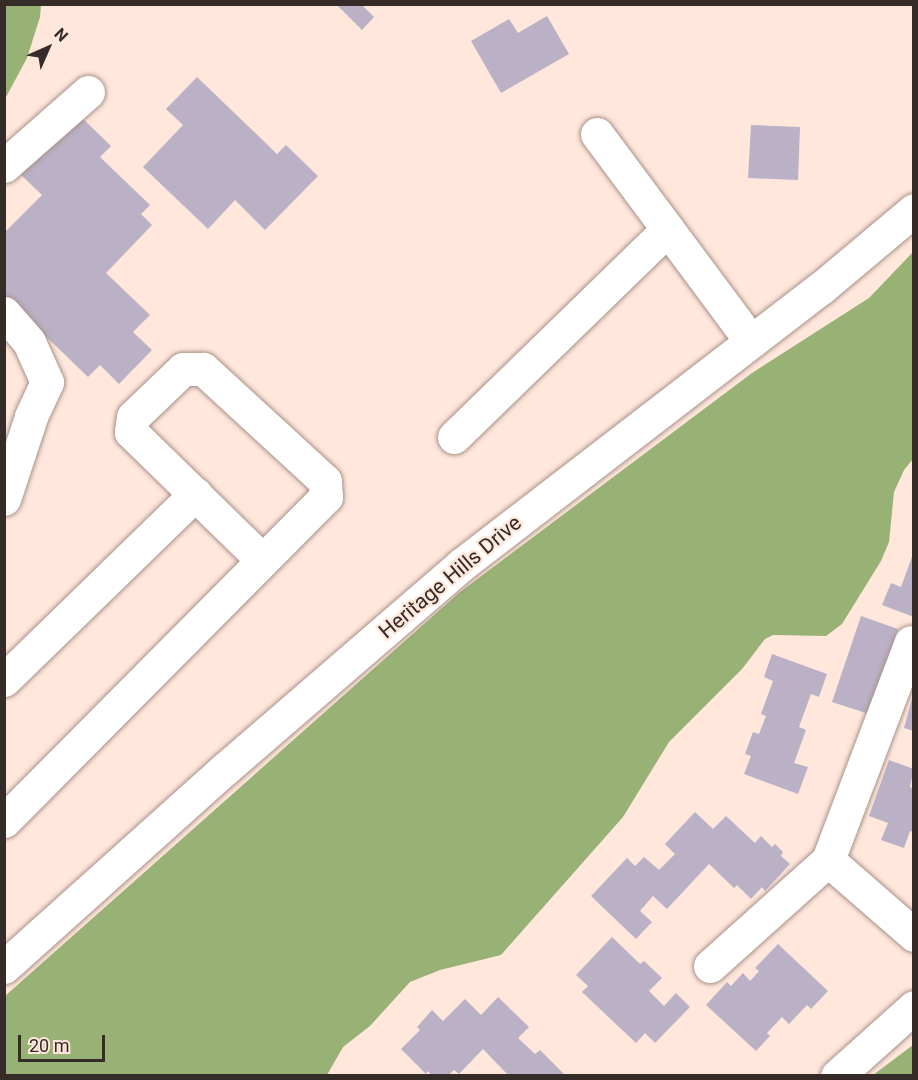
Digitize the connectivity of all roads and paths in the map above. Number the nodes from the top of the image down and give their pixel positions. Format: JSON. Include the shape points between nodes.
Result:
{"nodes":[{"id":1,"x":88,"y":92,"type":"dead end"},
{"id":2,"x":597,"y":134,"type":"dead end"},
{"id":3,"x":4,"y":166,"type":"edge"},
{"id":4,"x":914,"y":210,"type":"edge"},
{"id":5,"x":668,"y":229,"type":"junction"},
{"id":6,"x":4,"y":313,"type":"edge"},
{"id":7,"x":751,"y":341,"type":"junction"},
{"id":8,"x":454,"y":437,"type":"dead end"},
{"id":9,"x":195,"y":494,"type":"junction"},
{"id":10,"x":4,"y":499,"type":"edge"},
{"id":11,"x":262,"y":560,"type":"junction"},
{"id":12,"x":911,"y":642,"type":"dead end"},
{"id":13,"x":4,"y":680,"type":"edge"},
{"id":14,"x":4,"y":821,"type":"edge"},
{"id":15,"x":828,"y":860,"type":"junction"},
{"id":16,"x":914,"y":935,"type":"edge"},
{"id":17,"x":710,"y":966,"type":"dead end"},
{"id":18,"x":4,"y":967,"type":"edge"},
{"id":19,"x":914,"y":1007,"type":"edge"},
{"id":20,"x":837,"y":1076,"type":"edge"}],
"edges":[{"from":1,"to":3,"type":"street"},
{"from":2,"to":5,"type":"street"},
{"from":4,"to":7,"type":"street","name":"Heritage Hills Drive","via":[[873,247]]},
{"from":5,"to":7,"type":"street"},
{"from":5,"to":8,"type":"street"},
{"from":6,"to":10,"type":"street","via":[[29,342],[47,382]]},
{"from":7,"to":18,"type":"street","name":"Heritage Hills Drive","via":[[461,565]]},
{"from":9,"to":11,"type":"street"},
{"from":9,"to":11,"type":"street","via":[[131,432],[133,417],[183,369],[203,369],[325,481],[326,497]]},
{"from":9,"to":13,"type":"street"},
{"from":11,"to":14,"type":"street"},
{"from":12,"to":15,"type":"street"},
{"from":15,"to":16,"type":"street"},
{"from":15,"to":17,"type":"street"},
{"from":19,"to":20,"type":"street"}]}
